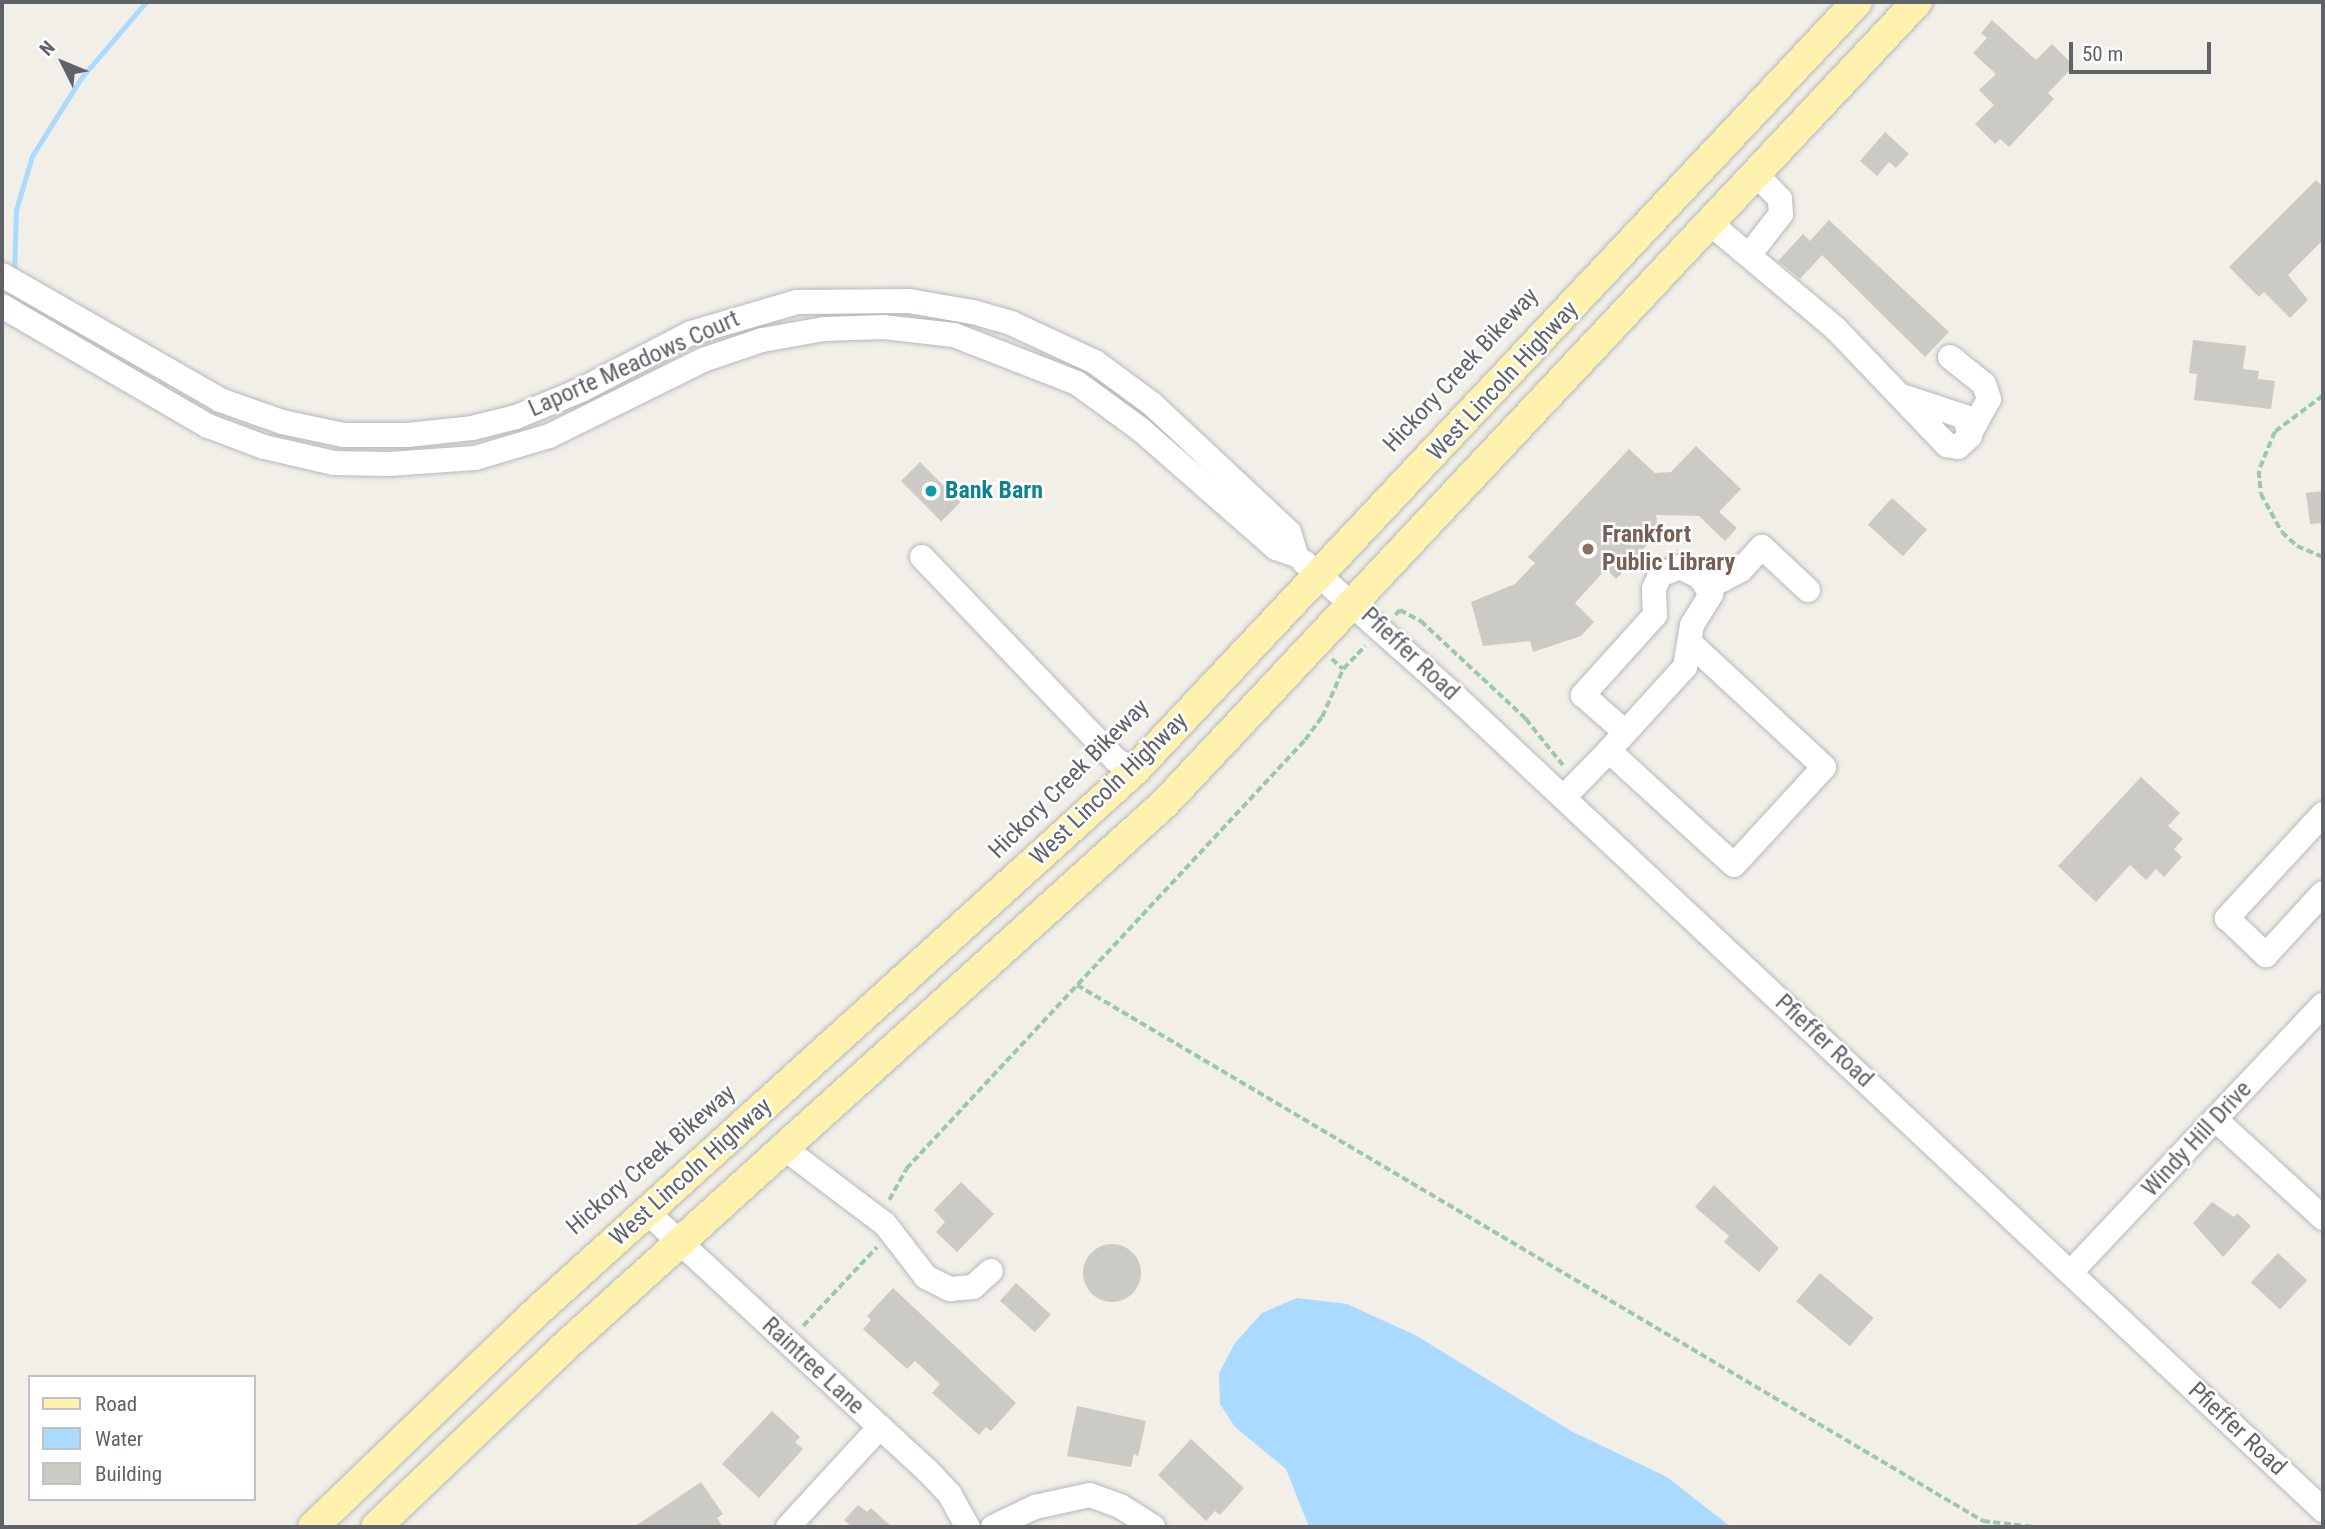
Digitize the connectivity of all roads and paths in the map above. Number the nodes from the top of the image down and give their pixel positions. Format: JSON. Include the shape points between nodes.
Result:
{"nodes":[{"id":1,"x":1857,"y":2,"type":"edge"},
{"id":2,"x":1917,"y":2,"type":"edge"},
{"id":3,"x":1757,"y":175,"type":"junction"},
{"id":4,"x":1711,"y":224,"type":"junction"},
{"id":5,"x":1749,"y":256,"type":"junction"},
{"id":6,"x":2,"y":275,"type":"edge"},
{"id":7,"x":2,"y":306,"type":"edge"},
{"id":8,"x":1950,"y":357,"type":"dead end"},
{"id":9,"x":2323,"y":396,"type":"edge"},
{"id":10,"x":1296,"y":555,"type":"junction"},
{"id":11,"x":922,"y":557,"type":"dead end"},
{"id":12,"x":2323,"y":557,"type":"edge"},
{"id":13,"x":1321,"y":575,"type":"junction"},
{"id":14,"x":1707,"y":588,"type":"junction"},
{"id":15,"x":1808,"y":590,"type":"dead end"},
{"id":16,"x":1356,"y":604,"type":"junction"},
{"id":17,"x":1399,"y":610,"type":"dead end"},
{"id":18,"x":1656,"y":615,"type":"junction"},
{"id":19,"x":1691,"y":634,"type":"junction"},
{"id":20,"x":1343,"y":669,"type":"dead end"},
{"id":21,"x":1625,"y":732,"type":"junction"},
{"id":22,"x":1609,"y":751,"type":"junction"},
{"id":23,"x":1135,"y":770,"type":"junction"},
{"id":24,"x":1571,"y":790,"type":"junction"},
{"id":25,"x":2323,"y":814,"type":"edge"},
{"id":26,"x":2323,"y":893,"type":"edge"},
{"id":27,"x":1077,"y":985,"type":"junction"},
{"id":28,"x":2323,"y":1005,"type":"edge"},
{"id":29,"x":2215,"y":1119,"type":"junction"},
{"id":30,"x":784,"y":1148,"type":"junction"},
{"id":31,"x":647,"y":1212,"type":"junction"},
{"id":32,"x":2323,"y":1219,"type":"edge"},
{"id":33,"x":885,"y":1224,"type":"junction"},
{"id":34,"x":680,"y":1243,"type":"junction"},
{"id":35,"x":990,"y":1271,"type":"dead end"},
{"id":36,"x":2071,"y":1272,"type":"junction"},
{"id":37,"x":787,"y":1342,"type":"junction"},
{"id":38,"x":880,"y":1427,"type":"junction"},
{"id":39,"x":2323,"y":1510,"type":"edge"},
{"id":40,"x":313,"y":1527,"type":"edge"},
{"id":41,"x":376,"y":1527,"type":"edge"},
{"id":42,"x":788,"y":1527,"type":"edge"},
{"id":43,"x":968,"y":1527,"type":"edge"},
{"id":44,"x":993,"y":1527,"type":"edge"},
{"id":45,"x":1153,"y":1527,"type":"edge"},
{"id":46,"x":2035,"y":1527,"type":"edge"}],
"edges":[{"from":1,"to":13,"type":"main road","name":"West Lincoln Highway"},
{"from":2,"to":3,"type":"main road","name":"West Lincoln Highway"},
{"from":3,"to":4,"type":"main road","name":"West Lincoln Highway"},
{"from":3,"to":5,"type":"street","via":[[1780,199],[1781,214]]},
{"from":4,"to":5,"type":"street"},
{"from":4,"to":16,"type":"main road","name":"West Lincoln Highway"},
{"from":5,"to":8,"type":"street","via":[[1836,329],[1947,445],[1958,447],[1990,399],[1984,384]]},
{"from":6,"to":10,"type":"street","name":"Laporte Meadows Court","via":[[220,400],[282,422],[344,435],[472,428],[516,416],[581,390],[691,333],[797,302],[909,301],[973,312],[1012,323],[1095,362],[1152,404],[1289,532]]},
{"from":7,"to":10,"type":"street","name":"Laporte Meadows Court","via":[[208,426],[264,447],[334,463],[475,458],[549,436],[704,360],[762,340],[824,329],[884,327],[954,335],[1077,383],[1140,429],[1276,548]]},
{"from":9,"to":12,"type":"path","via":[[2275,432],[2259,471],[2261,494],[2282,532],[2297,546]]},
{"from":10,"to":13,"type":"street","name":"Laporte Meadows Court"},
{"from":11,"to":23,"type":"street","via":[[1116,760]]},
{"from":13,"to":16,"type":"street","name":"Pfieffer Road"},
{"from":13,"to":23,"type":"main road","name":"West Lincoln Highway"},
{"from":14,"to":15,"type":"street","via":[[1741,570],[1762,547]]},
{"from":14,"to":18,"type":"street","via":[[1700,577],[1680,567],[1660,575],[1654,589]]},
{"from":14,"to":19,"type":"street","via":[[1711,594]]},
{"from":16,"to":24,"type":"street","name":"Pfieffer Road"},
{"from":16,"to":30,"type":"main road","name":"West Lincoln Highway","via":[[1165,803]]},
{"from":17,"to":24,"type":"path","via":[[1422,621],[1526,719]]},
{"from":18,"to":19,"type":"street"},
{"from":18,"to":21,"type":"street","via":[[1583,695]]},
{"from":19,"to":21,"type":"street","via":[[1685,667]]},
{"from":19,"to":22,"type":"street","via":[[1824,767],[1734,865]]},
{"from":20,"to":27,"type":"path","via":[[1322,717],[1305,740]]},
{"from":21,"to":22,"type":"street"},
{"from":22,"to":24,"type":"street"},
{"from":23,"to":31,"type":"main road","name":"West Lincoln Highway"},
{"from":24,"to":36,"type":"street","name":"Pfieffer Road"},
{"from":25,"to":26,"type":"street","via":[[2227,918],[2266,954]]},
{"from":27,"to":33,"type":"path","via":[[906,1169],[892,1190]]},
{"from":27,"to":46,"type":"path","via":[[1983,1521]]},
{"from":28,"to":29,"type":"street","name":"Windy Hill Drive"},
{"from":29,"to":32,"type":"street"},
{"from":29,"to":36,"type":"street","name":"Windy Hill Drive"},
{"from":30,"to":33,"type":"street"},
{"from":30,"to":34,"type":"main road","name":"West Lincoln Highway"},
{"from":31,"to":34,"type":"street","name":"Raintree Lane"},
{"from":31,"to":40,"type":"main road","name":"West Lincoln Highway"},
{"from":33,"to":35,"type":"street","via":[[926,1277],[950,1289],[973,1287]]},
{"from":33,"to":37,"type":"path","via":[[870,1256]]},
{"from":34,"to":37,"type":"street","name":"Raintree Lane"},
{"from":34,"to":41,"type":"main road","name":"West Lincoln Highway"},
{"from":36,"to":39,"type":"street","name":"Pfieffer Road"},
{"from":37,"to":38,"type":"street","name":"Raintree Lane"},
{"from":38,"to":42,"type":"street"},
{"from":38,"to":43,"type":"street","name":"Raintree Lane","via":[[937,1481]]},
{"from":44,"to":45,"type":"street","via":[[1035,1507],[1090,1495],[1120,1506]]}]}
